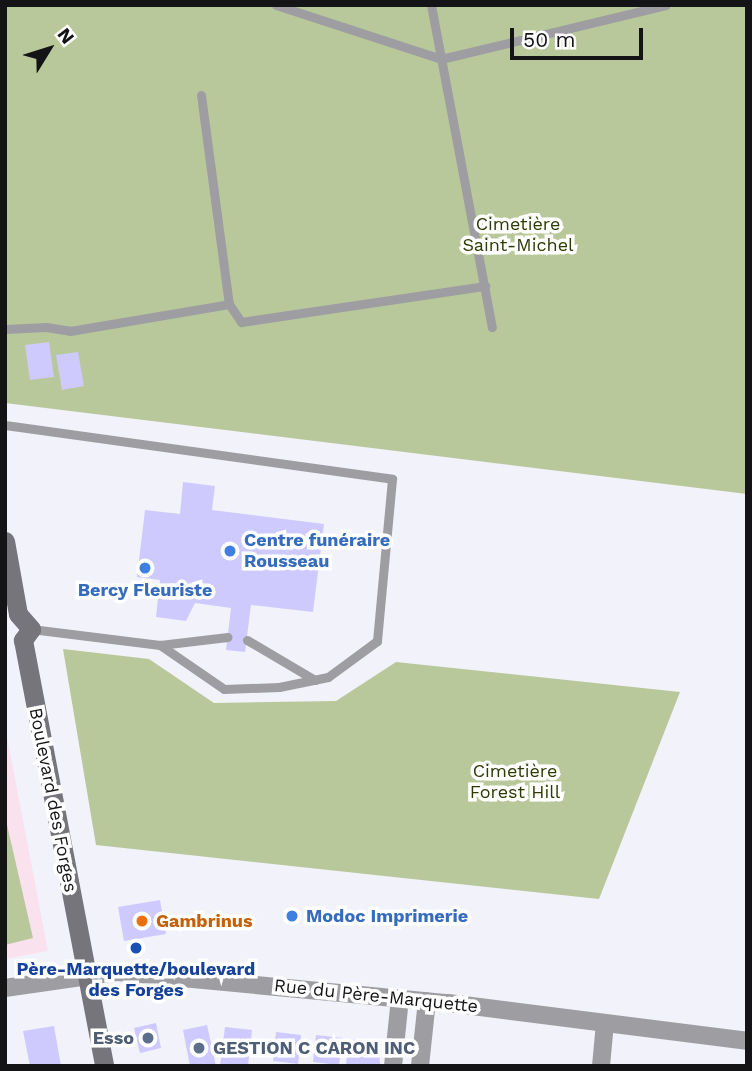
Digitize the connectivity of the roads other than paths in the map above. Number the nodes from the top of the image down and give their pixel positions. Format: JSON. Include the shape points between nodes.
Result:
{"nodes":[{"id":1,"x":276,"y":5,"type":"edge"},
{"id":2,"x":431,"y":5,"type":"edge"},
{"id":3,"x":666,"y":5,"type":"edge"},
{"id":4,"x":441,"y":59,"type":"junction"},
{"id":5,"x":201,"y":95,"type":"dead end"},
{"id":6,"x":485,"y":286,"type":"junction"},
{"id":7,"x":229,"y":304,"type":"junction"},
{"id":8,"x":492,"y":327,"type":"dead end"},
{"id":9,"x":5,"y":329,"type":"edge"},
{"id":10,"x":5,"y":425,"type":"edge"},
{"id":11,"x":5,"y":541,"type":"edge"},
{"id":12,"x":31,"y":629,"type":"junction"},
{"id":13,"x":228,"y":637,"type":"dead end"},
{"id":14,"x":247,"y":640,"type":"dead end"},
{"id":15,"x":160,"y":645,"type":"junction"},
{"id":16,"x":315,"y":680,"type":"junction"},
{"id":17,"x":86,"y":974,"type":"junction"},
{"id":18,"x":5,"y":988,"type":"edge"},
{"id":19,"x":400,"y":998,"type":"junction"},
{"id":20,"x":427,"y":1001,"type":"junction"},
{"id":21,"x":606,"y":1023,"type":"junction"},
{"id":22,"x":747,"y":1041,"type":"edge"},
{"id":23,"x":104,"y":1066,"type":"edge"},
{"id":24,"x":393,"y":1066,"type":"edge"},
{"id":25,"x":420,"y":1066,"type":"edge"},
{"id":26,"x":601,"y":1066,"type":"edge"}],
"edges":[{"from":1,"to":4,"type":"lane"},
{"from":2,"to":4,"type":"lane"},
{"from":3,"to":4,"type":"lane"},
{"from":4,"to":6,"type":"lane"},
{"from":5,"to":7,"type":"lane"},
{"from":6,"to":7,"type":"lane","via":[[241,323]]},
{"from":6,"to":8,"type":"lane"},
{"from":7,"to":9,"type":"lane","via":[[70,331]]},
{"from":10,"to":16,"type":"lane","via":[[392,479],[377,641],[328,677]]},
{"from":11,"to":12,"type":"main road","via":[[18,614]]},
{"from":12,"to":15,"type":"lane"},
{"from":12,"to":17,"type":"main road","name":"Boulevard des Forges","via":[[23,640]]},
{"from":13,"to":15,"type":"lane"},
{"from":14,"to":16,"type":"lane"},
{"from":15,"to":16,"type":"lane","via":[[224,689]]},
{"from":17,"to":18,"type":"street","name":"Rue du Père-Marquette"},
{"from":17,"to":19,"type":"street","name":"Rue du Père-Marquette","via":[[184,976]]},
{"from":17,"to":23,"type":"main road","name":"Boulevard des Forges"},
{"from":19,"to":20,"type":"street","name":"Rue du Père-Marquette"},
{"from":19,"to":24,"type":"street"},
{"from":20,"to":21,"type":"street","name":"Rue du Père-Marquette"},
{"from":20,"to":25,"type":"street"},
{"from":21,"to":22,"type":"street","name":"Rue du Père-Marquette"},
{"from":21,"to":26,"type":"street"}]}
